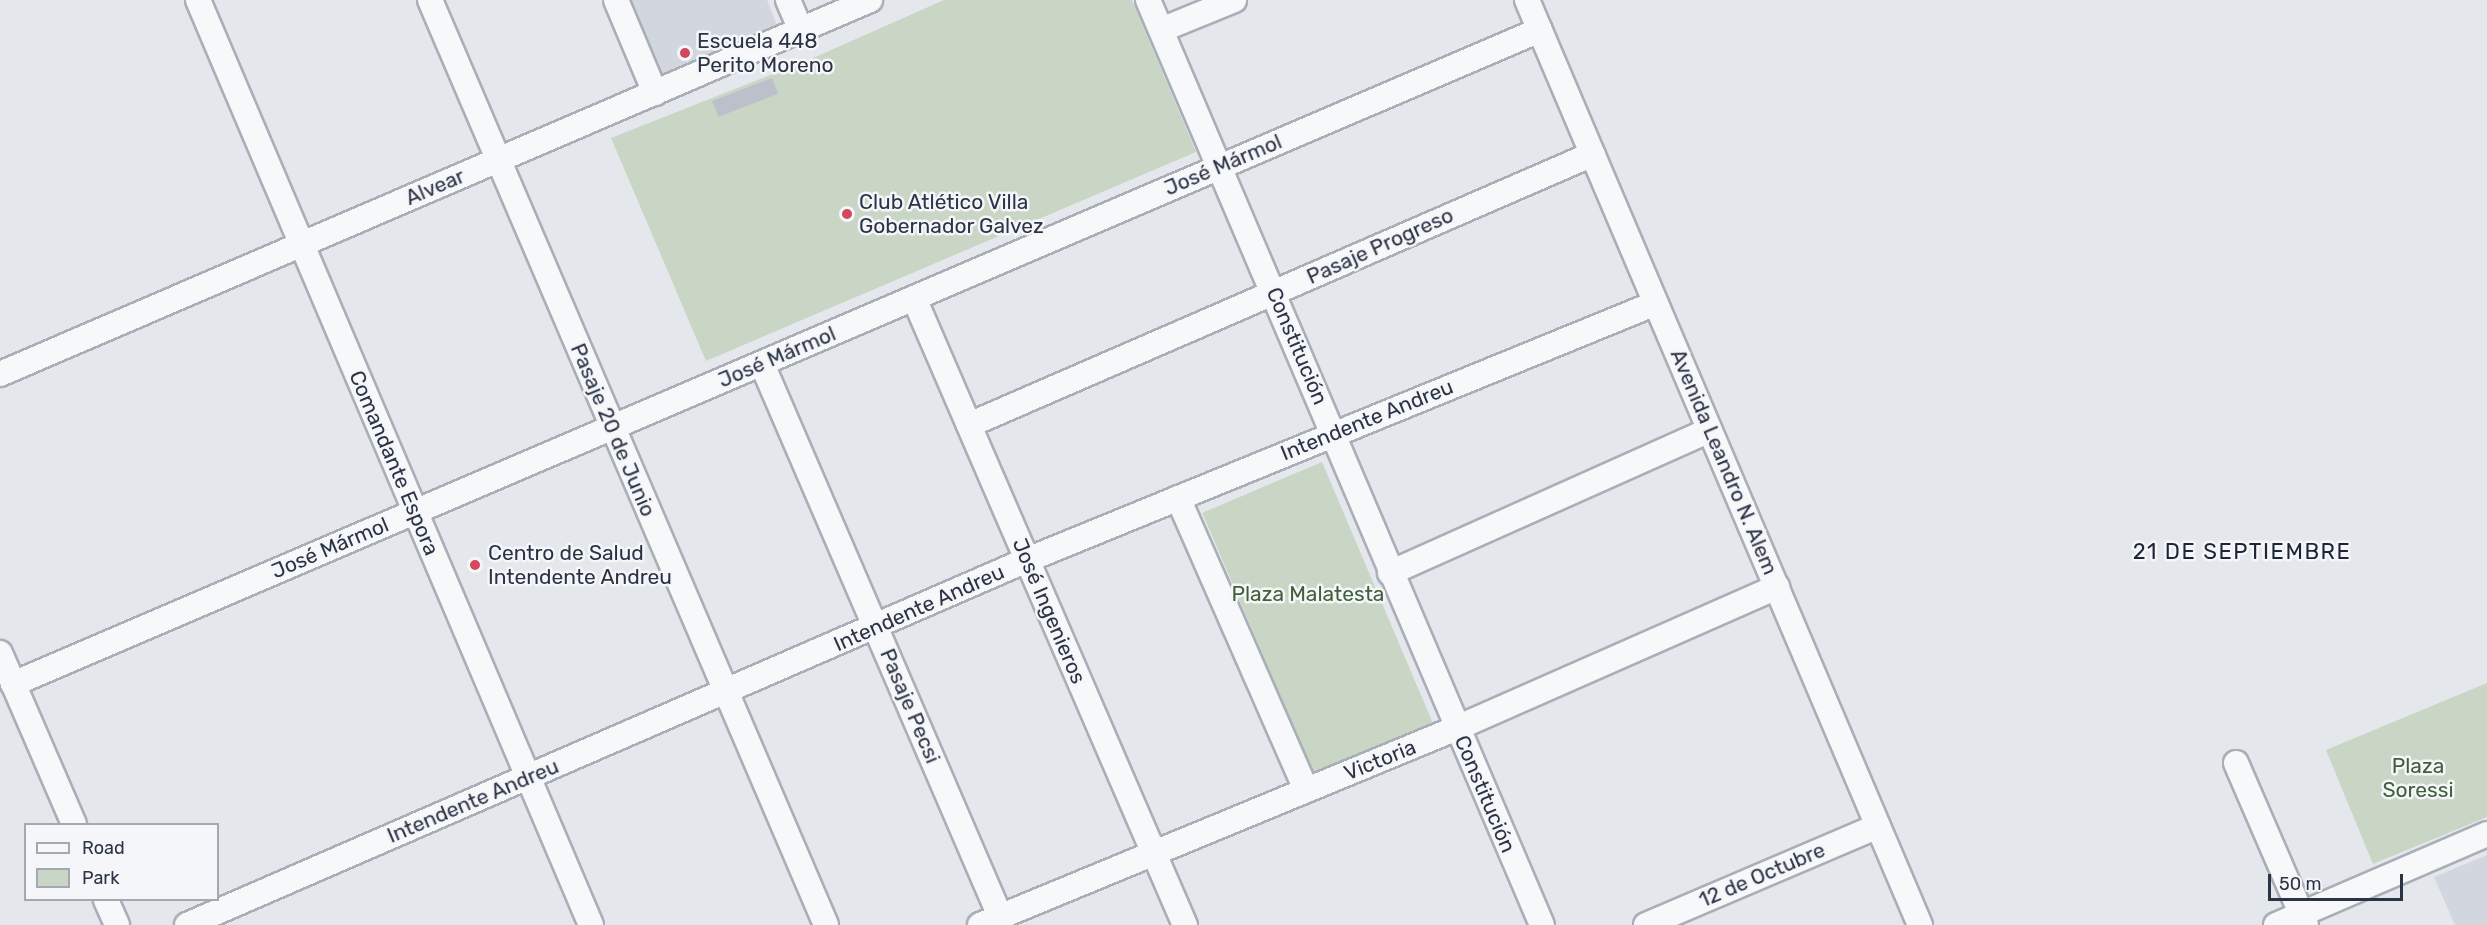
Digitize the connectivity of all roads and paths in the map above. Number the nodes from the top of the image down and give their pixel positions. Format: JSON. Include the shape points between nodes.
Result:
{"nodes":[{"id":1,"x":198,"y":0,"type":"edge"},
{"id":2,"x":430,"y":0,"type":"edge"},
{"id":3,"x":616,"y":0,"type":"edge"},
{"id":4,"x":788,"y":0,"type":"edge"},
{"id":5,"x":870,"y":0,"type":"edge"},
{"id":6,"x":1148,"y":0,"type":"edge"},
{"id":7,"x":1234,"y":0,"type":"edge"},
{"id":8,"x":1527,"y":0,"type":"edge"},
{"id":9,"x":801,"y":30,"type":"junction"},
{"id":10,"x":1161,"y":30,"type":"junction"},
{"id":11,"x":1540,"y":30,"type":"junction"},
{"id":12,"x":655,"y":93,"type":"junction"},
{"id":13,"x":1593,"y":154,"type":"junction"},
{"id":14,"x":498,"y":160,"type":"junction"},
{"id":15,"x":1220,"y":166,"type":"junction"},
{"id":16,"x":301,"y":244,"type":"junction"},
{"id":17,"x":1274,"y":293,"type":"junction"},
{"id":18,"x":914,"y":298,"type":"junction"},
{"id":19,"x":1656,"y":303,"type":"junction"},
{"id":20,"x":762,"y":364,"type":"junction"},
{"id":21,"x":0,"y":374,"type":"edge"},
{"id":22,"x":969,"y":425,"type":"junction"},
{"id":23,"x":612,"y":427,"type":"junction"},
{"id":24,"x":1710,"y":430,"type":"junction"},
{"id":25,"x":1334,"y":432,"type":"junction"},
{"id":26,"x":1178,"y":498,"type":"junction"},
{"id":27,"x":415,"y":512,"type":"junction"},
{"id":28,"x":1027,"y":560,"type":"junction"},
{"id":29,"x":1390,"y":573,"type":"junction"},
{"id":30,"x":1777,"y":587,"type":"junction"},
{"id":31,"x":876,"y":627,"type":"junction"},
{"id":32,"x":0,"y":652,"type":"edge"},
{"id":33,"x":13,"y":684,"type":"junction"},
{"id":34,"x":726,"y":693,"type":"junction"},
{"id":35,"x":1457,"y":728,"type":"junction"},
{"id":36,"x":2236,"y":763,"type":"dead end"},
{"id":37,"x":528,"y":776,"type":"junction"},
{"id":38,"x":1306,"y":790,"type":"junction"},
{"id":39,"x":73,"y":823,"type":"edge"},
{"id":40,"x":1878,"y":826,"type":"junction"},
{"id":41,"x":2487,"y":834,"type":"edge"},
{"id":42,"x":1153,"y":853,"type":"junction"},
{"id":43,"x":106,"y":901,"type":"edge"},
{"id":44,"x":2304,"y":920,"type":"edge"},
{"id":45,"x":990,"y":921,"type":"edge"},
{"id":46,"x":117,"y":925,"type":"edge"},
{"id":47,"x":187,"y":925,"type":"edge"},
{"id":48,"x":591,"y":925,"type":"edge"},
{"id":49,"x":826,"y":925,"type":"edge"},
{"id":50,"x":1185,"y":925,"type":"edge"},
{"id":51,"x":1542,"y":925,"type":"edge"},
{"id":52,"x":1646,"y":925,"type":"edge"},
{"id":53,"x":1920,"y":925,"type":"edge"},
{"id":54,"x":2276,"y":925,"type":"edge"}],
"edges":[{"from":1,"to":16,"type":"street","name":"Comandante Espora"},
{"from":2,"to":14,"type":"street","name":"Pasaje 20 de Junio"},
{"from":3,"to":12,"type":"street"},
{"from":4,"to":9,"type":"street"},
{"from":5,"to":9,"type":"street","name":"Alvear"},
{"from":6,"to":10,"type":"street","name":"Constitución"},
{"from":7,"to":10,"type":"street"},
{"from":8,"to":11,"type":"street","name":"Avenida Leandro N. Alem"},
{"from":9,"to":12,"type":"street","name":"Alvear"},
{"from":10,"to":15,"type":"street","name":"Constitución"},
{"from":11,"to":13,"type":"street","name":"Avenida Leandro N. Alem"},
{"from":11,"to":15,"type":"street","name":"José Mármol"},
{"from":12,"to":14,"type":"street","name":"Alvear"},
{"from":13,"to":17,"type":"street","name":"Pasaje Progreso"},
{"from":13,"to":19,"type":"street","name":"Avenida Leandro N. Alem"},
{"from":14,"to":16,"type":"street","name":"Alvear"},
{"from":14,"to":23,"type":"street","name":"Pasaje 20 de Junio"},
{"from":15,"to":17,"type":"street","name":"Constitución"},
{"from":15,"to":18,"type":"street","name":"José Mármol"},
{"from":16,"to":21,"type":"street","name":"Alvear"},
{"from":16,"to":27,"type":"street","name":"Comandante Espora"},
{"from":17,"to":22,"type":"street","name":"Pasaje Progreso"},
{"from":17,"to":25,"type":"street","name":"Constitución"},
{"from":18,"to":20,"type":"street","name":"José Mármol"},
{"from":18,"to":22,"type":"street","name":"José Ingenieros"},
{"from":19,"to":24,"type":"street","name":"Avenida Leandro N. Alem"},
{"from":19,"to":25,"type":"street","name":"Intendente Andreu"},
{"from":20,"to":23,"type":"street","name":"José Mármol"},
{"from":20,"to":31,"type":"street","name":"Pasaje Pecsi"},
{"from":22,"to":28,"type":"street","name":"José Ingenieros"},
{"from":23,"to":27,"type":"street","name":"José Mármol"},
{"from":23,"to":34,"type":"street","name":"Pasaje 20 de Junio"},
{"from":24,"to":29,"type":"street"},
{"from":24,"to":30,"type":"street","name":"Avenida Leandro N. Alem"},
{"from":25,"to":26,"type":"street","name":"Intendente Andreu"},
{"from":25,"to":29,"type":"street","name":"Constitución"},
{"from":26,"to":28,"type":"street","name":"Intendente Andreu"},
{"from":26,"to":38,"type":"street"},
{"from":27,"to":33,"type":"street","name":"José Mármol"},
{"from":27,"to":37,"type":"street","name":"Comandante Espora"},
{"from":28,"to":31,"type":"street","name":"Intendente Andreu"},
{"from":28,"to":42,"type":"street","name":"José Ingenieros"},
{"from":29,"to":35,"type":"street","name":"Constitución"},
{"from":30,"to":35,"type":"street","name":"Victoria"},
{"from":30,"to":40,"type":"street","name":"Avenida Leandro N. Alem"},
{"from":31,"to":34,"type":"street","name":"Intendente Andreu"},
{"from":31,"to":45,"type":"street","name":"Pasaje Pecsi"},
{"from":32,"to":33,"type":"street"},
{"from":33,"to":39,"type":"street"},
{"from":34,"to":37,"type":"street","name":"Intendente Andreu"},
{"from":34,"to":49,"type":"street","name":"Pasaje 20 de Junio"},
{"from":35,"to":38,"type":"street","name":"Victoria"},
{"from":35,"to":51,"type":"street","name":"Constitución"},
{"from":36,"to":44,"type":"street"},
{"from":37,"to":47,"type":"street","name":"Intendente Andreu"},
{"from":37,"to":48,"type":"street","name":"Comandante Espora"},
{"from":38,"to":42,"type":"street","name":"Victoria"},
{"from":40,"to":52,"type":"street","name":"12 de Octubre"},
{"from":40,"to":53,"type":"street","name":"Avenida Leandro N. Alem"},
{"from":41,"to":44,"type":"street"},
{"from":42,"to":45,"type":"street","name":"Victoria"},
{"from":42,"to":50,"type":"street","name":"José Ingenieros"},
{"from":43,"to":46,"type":"street"},
{"from":44,"to":54,"type":"street"}]}
